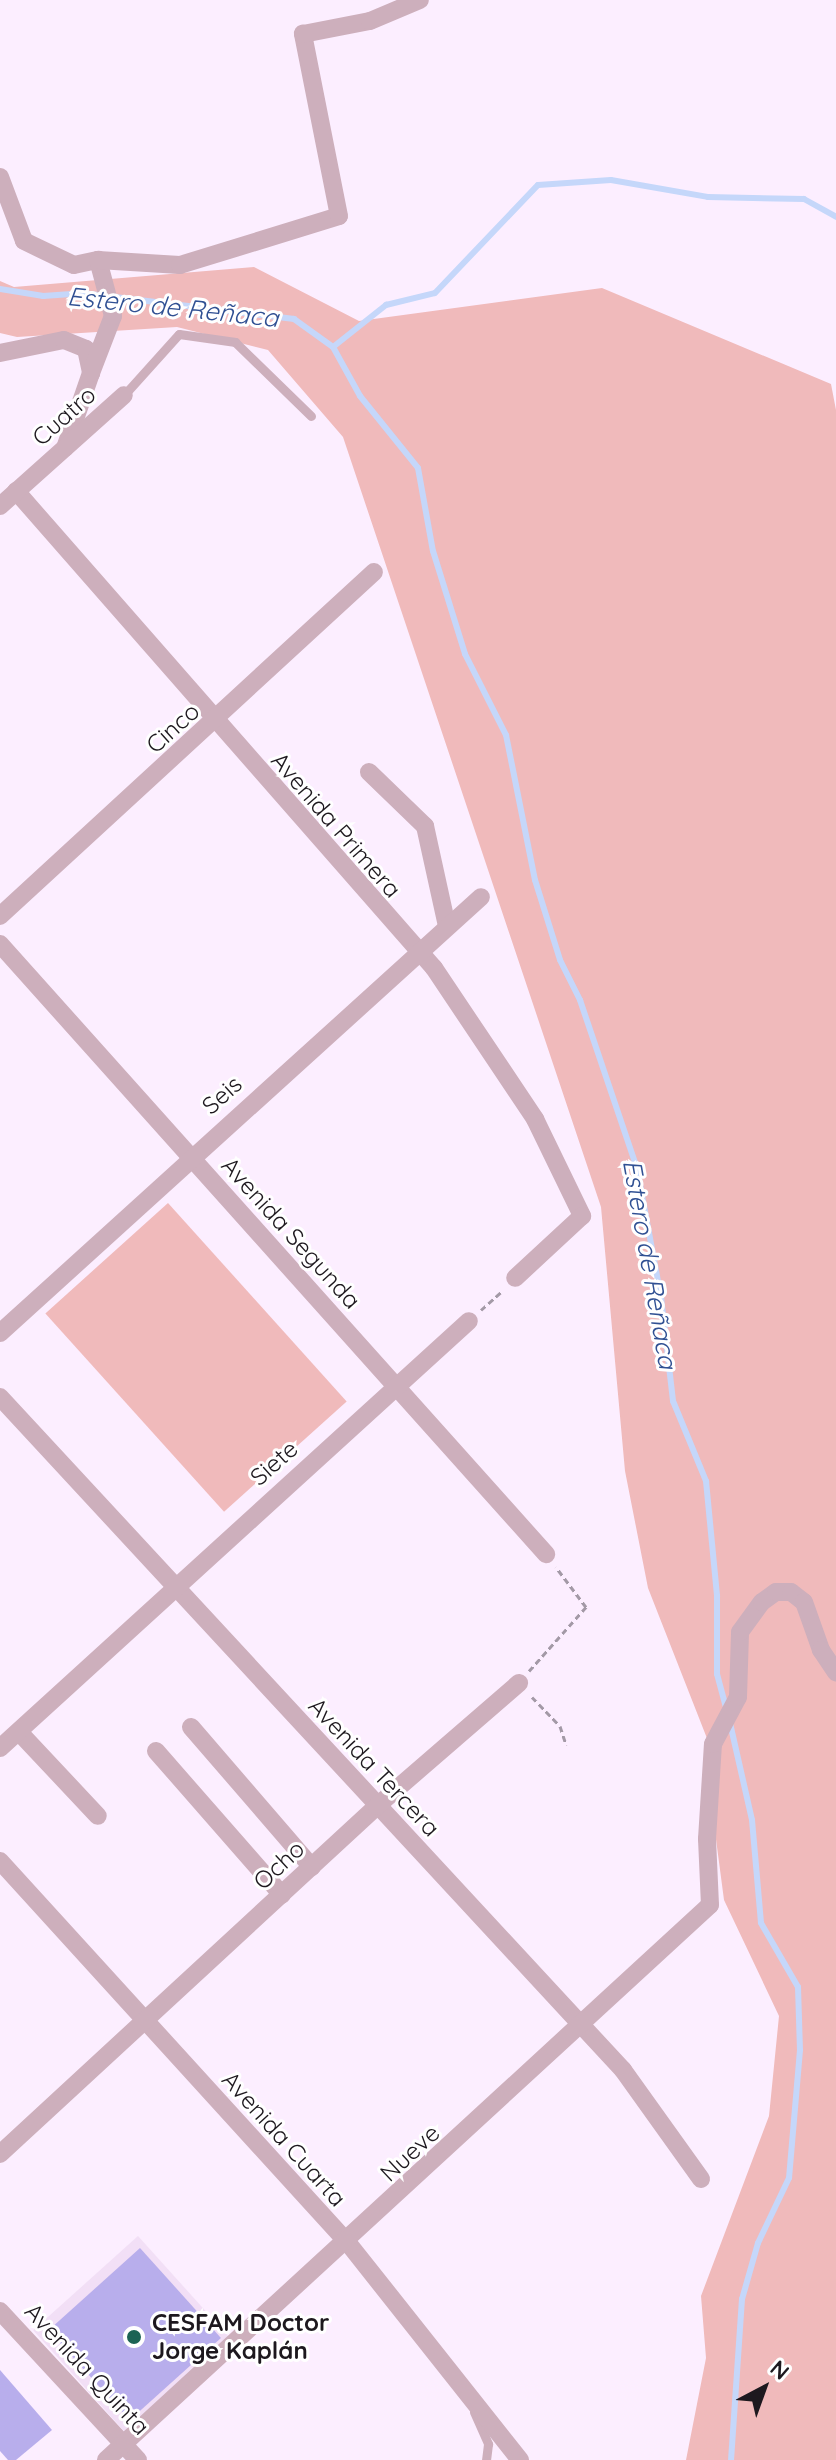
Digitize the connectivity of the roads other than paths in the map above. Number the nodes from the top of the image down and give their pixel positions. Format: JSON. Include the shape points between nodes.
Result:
{"nodes":[{"id":1,"x":420,"y":0,"type":"edge"},
{"id":2,"x":0,"y":177,"type":"edge"},
{"id":3,"x":98,"y":260,"type":"junction"},
{"id":4,"x":0,"y":353,"type":"edge"},
{"id":5,"x":91,"y":373,"type":"junction"},
{"id":6,"x":124,"y":395,"type":"joint"},
{"id":7,"x":311,"y":416,"type":"dead end"},
{"id":8,"x":65,"y":448,"type":"junction"},
{"id":9,"x":16,"y":491,"type":"junction"},
{"id":10,"x":0,"y":506,"type":"edge"},
{"id":11,"x":374,"y":572,"type":"dead end"},
{"id":12,"x":216,"y":722,"type":"junction"},
{"id":13,"x":369,"y":772,"type":"dead end"},
{"id":14,"x":481,"y":897,"type":"dead end"},
{"id":15,"x":0,"y":916,"type":"edge"},
{"id":16,"x":447,"y":926,"type":"junction"},
{"id":17,"x":0,"y":944,"type":"edge"},
{"id":18,"x":416,"y":953,"type":"junction"},
{"id":19,"x":190,"y":1157,"type":"junction"},
{"id":20,"x":515,"y":1278,"type":"road end"},
{"id":21,"x":469,"y":1321,"type":"road end"},
{"id":22,"x":0,"y":1333,"type":"edge"},
{"id":23,"x":397,"y":1387,"type":"junction"},
{"id":24,"x":0,"y":1397,"type":"edge"},
{"id":25,"x":546,"y":1554,"type":"road end"},
{"id":26,"x":173,"y":1586,"type":"junction"},
{"id":27,"x":836,"y":1672,"type":"edge"},
{"id":28,"x":519,"y":1683,"type":"road end"},
{"id":29,"x":191,"y":1727,"type":"dead end"},
{"id":30,"x":19,"y":1732,"type":"junction"},
{"id":31,"x":0,"y":1748,"type":"edge"},
{"id":32,"x":156,"y":1751,"type":"dead end"},
{"id":33,"x":377,"y":1806,"type":"junction"},
{"id":34,"x":98,"y":1816,"type":"dead end"},
{"id":35,"x":0,"y":1861,"type":"edge"},
{"id":36,"x":312,"y":1867,"type":"junction"},
{"id":37,"x":282,"y":1895,"type":"junction"},
{"id":38,"x":145,"y":2021,"type":"junction"},
{"id":39,"x":581,"y":2029,"type":"junction"},
{"id":40,"x":0,"y":2154,"type":"edge"},
{"id":41,"x":701,"y":2179,"type":"dead end"},
{"id":42,"x":348,"y":2243,"type":"junction"},
{"id":43,"x":0,"y":2311,"type":"edge"},
{"id":44,"x":460,"y":2383,"type":"junction"},
{"id":45,"x":124,"y":2444,"type":"junction"},
{"id":46,"x":106,"y":2460,"type":"edge"},
{"id":47,"x":138,"y":2460,"type":"edge"},
{"id":48,"x":486,"y":2460,"type":"edge"},
{"id":49,"x":520,"y":2460,"type":"edge"}],
"edges":[{"from":1,"to":3,"type":"street","via":[[370,21],[303,34],[339,216],[180,265]]},
{"from":2,"to":3,"type":"street","via":[[24,241],[74,265]]},
{"from":3,"to":5,"type":"street","via":[[113,316]]},
{"from":4,"to":5,"type":"street","via":[[64,340],[86,349]]},
{"from":5,"to":8,"type":"street"},
{"from":6,"to":7,"type":"lane","via":[[179,334],[235,342]]},
{"from":6,"to":8,"type":"street","name":"Cuatro"},
{"from":8,"to":9,"type":"street","name":"Cuatro"},
{"from":9,"to":10,"type":"street","name":"Cuatro"},
{"from":9,"to":12,"type":"street","name":"Avenida Primera"},
{"from":11,"to":12,"type":"street","name":"Cinco"},
{"from":12,"to":15,"type":"street","name":"Cinco"},
{"from":12,"to":18,"type":"street","name":"Avenida Primera"},
{"from":13,"to":16,"type":"street","via":[[425,826]]},
{"from":14,"to":16,"type":"street","name":"Seis"},
{"from":16,"to":18,"type":"street","name":"Seis"},
{"from":17,"to":19,"type":"street","name":"Avenida Segunda"},
{"from":18,"to":19,"type":"street","name":"Seis"},
{"from":18,"to":20,"type":"street","name":"Avenida Primera","via":[[434,968],[535,1119],[582,1216]]},
{"from":19,"to":22,"type":"street","name":"Seis"},
{"from":19,"to":23,"type":"street","name":"Avenida Segunda"},
{"from":21,"to":23,"type":"street","name":"Siete"},
{"from":23,"to":25,"type":"street","name":"Avenida Segunda"},
{"from":23,"to":26,"type":"street","name":"Siete"},
{"from":24,"to":26,"type":"street","name":"Avenida Tercera"},
{"from":26,"to":30,"type":"street","name":"Siete"},
{"from":26,"to":33,"type":"street","name":"Avenida Tercera"},
{"from":27,"to":39,"type":"street","name":"Nueve","via":[[821,1650],[804,1602],[791,1592],[776,1592],[762,1602],[740,1632],[738,1697],[713,1744],[707,1839],[710,1905]]},
{"from":28,"to":33,"type":"street","name":"Ocho"},
{"from":29,"to":36,"type":"street"},
{"from":30,"to":31,"type":"street","name":"Siete"},
{"from":30,"to":34,"type":"street"},
{"from":32,"to":37,"type":"street"},
{"from":33,"to":36,"type":"street","name":"Ocho"},
{"from":33,"to":39,"type":"street","name":"Avenida Tercera"},
{"from":35,"to":38,"type":"street","name":"Avenida Cuarta"},
{"from":36,"to":37,"type":"street","name":"Ocho"},
{"from":37,"to":38,"type":"street","name":"Ocho"},
{"from":38,"to":40,"type":"street","name":"Ocho"},
{"from":38,"to":42,"type":"street","name":"Avenida Cuarta"},
{"from":39,"to":41,"type":"street","name":"Avenida Tercera","via":[[649,2100]]},
{"from":39,"to":42,"type":"street","name":"Nueve"},
{"from":42,"to":44,"type":"street","name":"Avenida Cuarta"},
{"from":42,"to":45,"type":"street","name":"Nueve"},
{"from":43,"to":45,"type":"street","name":"Avenida Quinta"},
{"from":44,"to":48,"type":"lane","via":[[488,2444]]},
{"from":44,"to":49,"type":"street","name":"Avenida Cuarta"},
{"from":45,"to":46,"type":"street","name":"Nueve"},
{"from":45,"to":47,"type":"street","name":"Avenida Quinta"}]}
